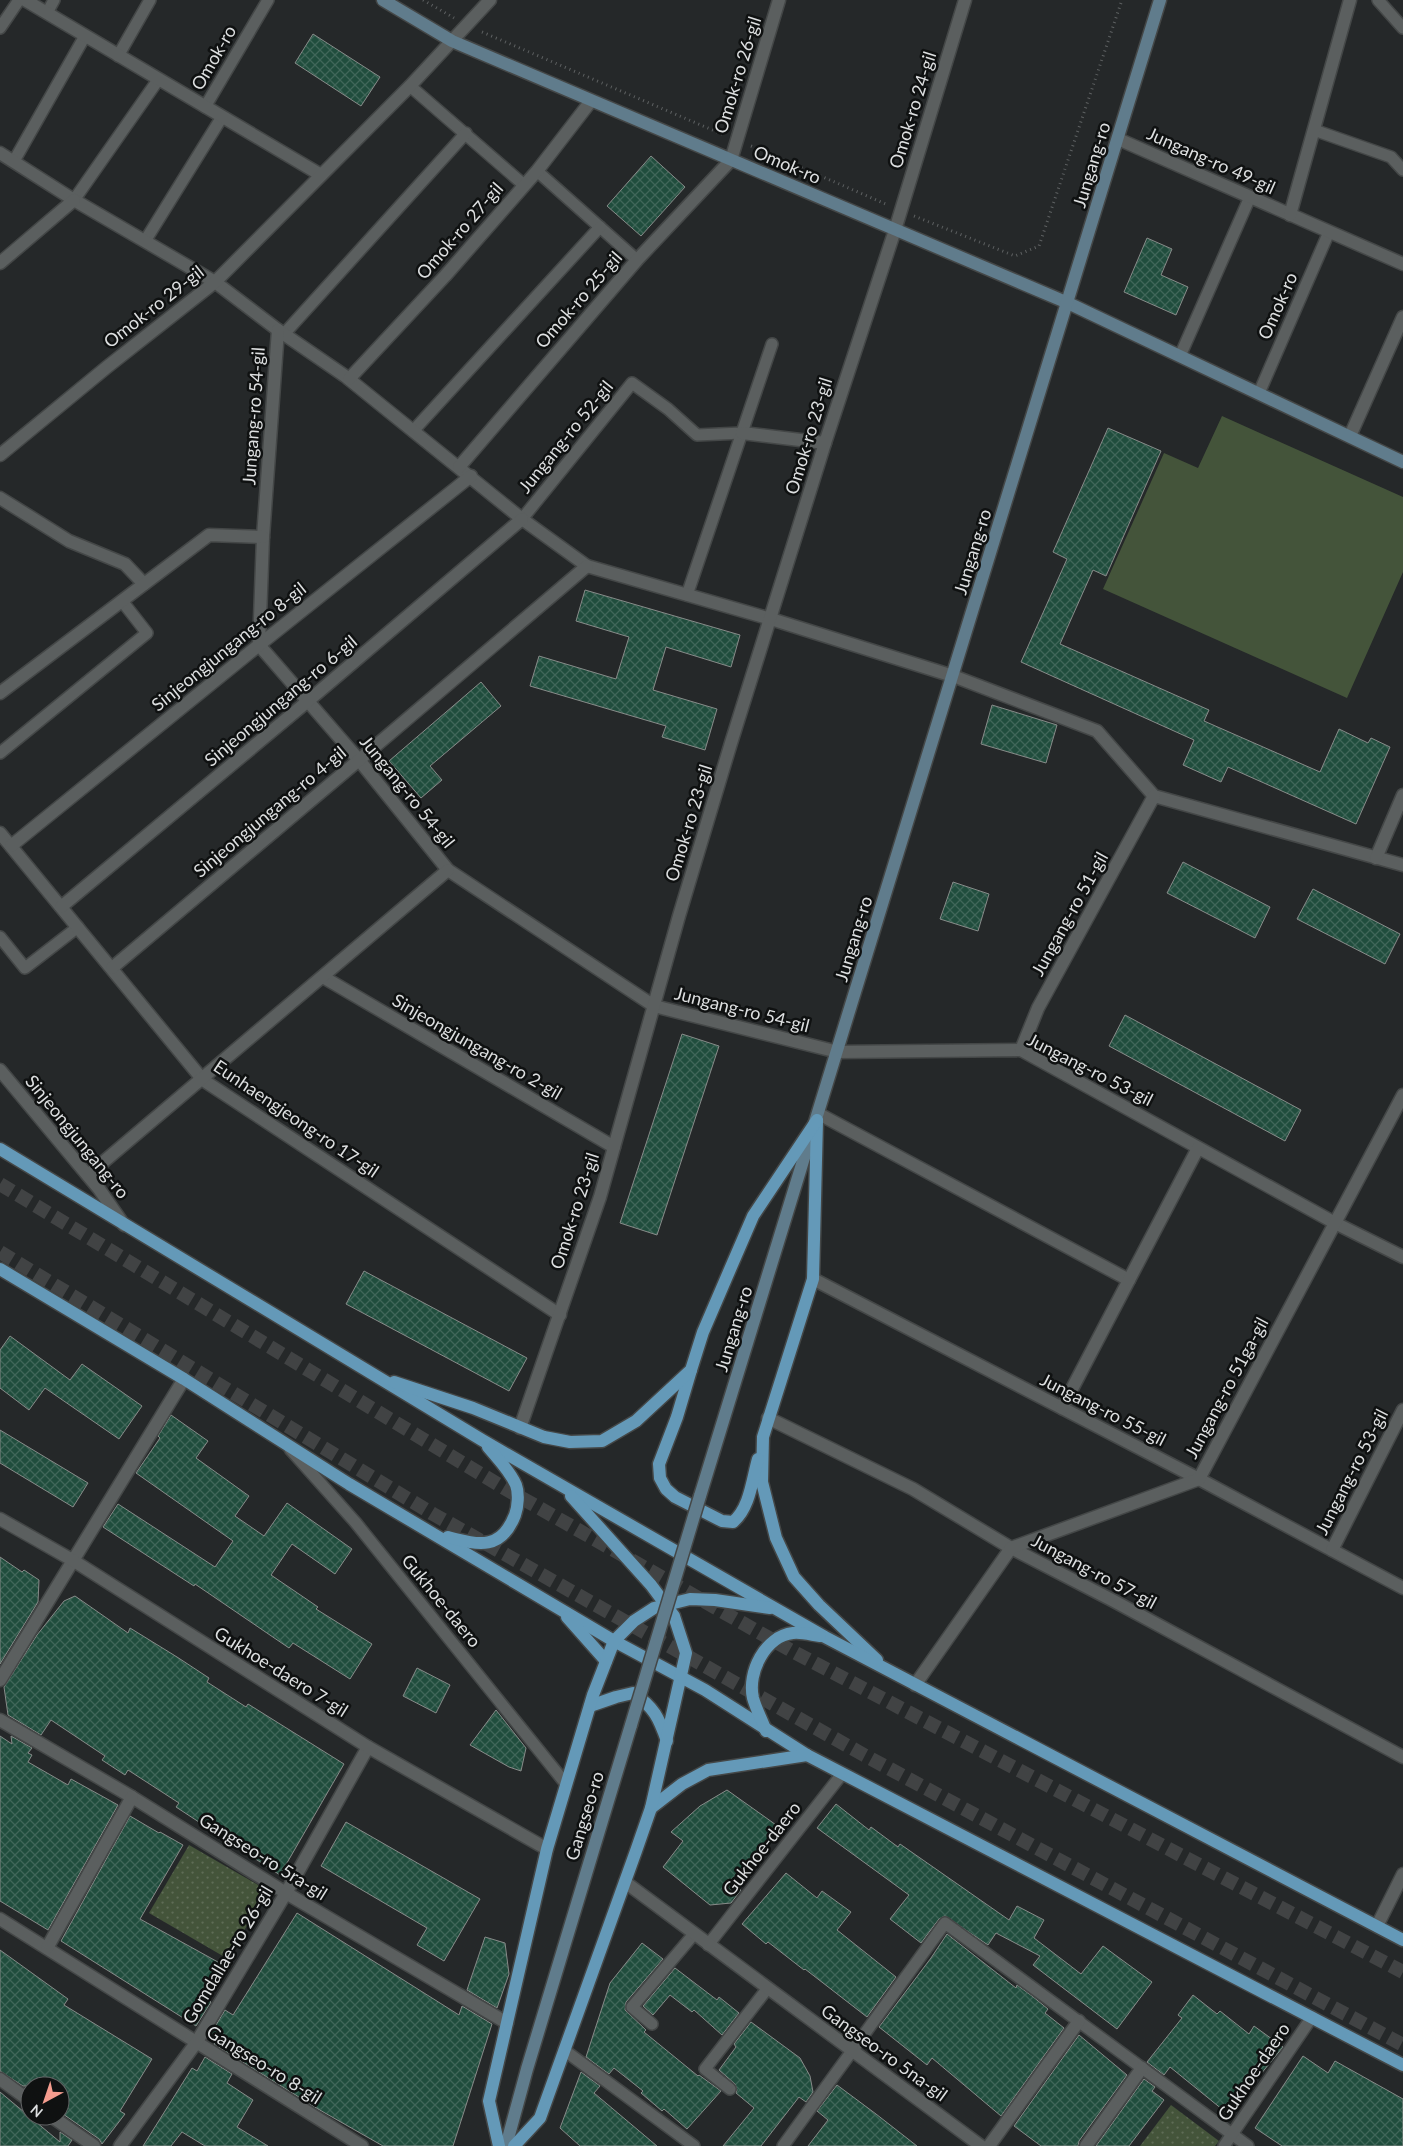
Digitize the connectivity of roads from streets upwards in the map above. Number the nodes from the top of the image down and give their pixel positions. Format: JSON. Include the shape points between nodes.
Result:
{"nodes":[{"id":1,"x":25,"y":0,"type":"edge"},
{"id":2,"x":383,"y":0,"type":"edge"},
{"id":3,"x":490,"y":0,"type":"edge"},
{"id":4,"x":779,"y":0,"type":"edge"},
{"id":5,"x":965,"y":0,"type":"edge"},
{"id":6,"x":1160,"y":0,"type":"edge"},
{"id":7,"x":1350,"y":0,"type":"edge"},
{"id":8,"x":452,"y":41,"type":"junction"},
{"id":9,"x":591,"y":101,"type":"junction"},
{"id":10,"x":1118,"y":139,"type":"junction"},
{"id":11,"x":0,"y":153,"type":"edge"},
{"id":12,"x":731,"y":160,"type":"junction"},
{"id":13,"x":320,"y":175,"type":"junction"},
{"id":14,"x":74,"y":200,"type":"junction"},
{"id":15,"x":1290,"y":215,"type":"junction"},
{"id":16,"x":895,"y":230,"type":"junction"},
{"id":17,"x":0,"y":263,"type":"edge"},
{"id":18,"x":1403,"y":264,"type":"edge"},
{"id":19,"x":215,"y":282,"type":"junction"},
{"id":20,"x":1068,"y":303,"type":"junction"},
{"id":21,"x":1403,"y":317,"type":"edge"},
{"id":22,"x":281,"y":332,"type":"junction"},
{"id":23,"x":350,"y":379,"type":"junction"},
{"id":24,"x":742,"y":433,"type":"road end"},
{"id":25,"x":1350,"y":436,"type":"junction"},
{"id":26,"x":825,"y":443,"type":"junction"},
{"id":27,"x":0,"y":455,"type":"edge"},
{"id":28,"x":1403,"y":462,"type":"edge"},
{"id":29,"x":459,"y":466,"type":"junction"},
{"id":30,"x":471,"y":476,"type":"junction"},
{"id":31,"x":0,"y":498,"type":"edge"},
{"id":32,"x":522,"y":519,"type":"junction"},
{"id":33,"x":263,"y":536,"type":"junction"},
{"id":34,"x":587,"y":566,"type":"junction"},
{"id":35,"x":144,"y":584,"type":"junction"},
{"id":36,"x":771,"y":619,"type":"junction"},
{"id":37,"x":259,"y":644,"type":"junction"},
{"id":38,"x":953,"y":676,"type":"junction"},
{"id":39,"x":0,"y":693,"type":"edge"},
{"id":40,"x":308,"y":701,"type":"junction"},
{"id":41,"x":360,"y":760,"type":"junction"},
{"id":42,"x":1403,"y":795,"type":"edge"},
{"id":43,"x":1154,"y":796,"type":"junction"},
{"id":44,"x":0,"y":833,"type":"edge"},
{"id":45,"x":11,"y":846,"type":"junction"},
{"id":46,"x":1376,"y":858,"type":"junction"},
{"id":47,"x":1403,"y":865,"type":"edge"},
{"id":48,"x":448,"y":870,"type":"junction"},
{"id":49,"x":61,"y":907,"type":"junction"},
{"id":50,"x":112,"y":968,"type":"junction"},
{"id":51,"x":323,"y":977,"type":"junction"},
{"id":52,"x":654,"y":1006,"type":"junction"},
{"id":53,"x":1021,"y":1050,"type":"junction"},
{"id":54,"x":838,"y":1052,"type":"junction"},
{"id":55,"x":0,"y":1070,"type":"edge"},
{"id":56,"x":203,"y":1080,"type":"junction"},
{"id":57,"x":1403,"y":1095,"type":"edge"},
{"id":58,"x":818,"y":1117,"type":"junction"},
{"id":59,"x":614,"y":1147,"type":"junction"},
{"id":60,"x":1198,"y":1148,"type":"junction"},
{"id":61,"x":0,"y":1149,"type":"edge"},
{"id":62,"x":88,"y":1175,"type":"junction"},
{"id":63,"x":1335,"y":1223,"type":"junction"},
{"id":64,"x":126,"y":1227,"type":"junction"},
{"id":65,"x":1403,"y":1257,"type":"edge"},
{"id":66,"x":0,"y":1269,"type":"edge"},
{"id":67,"x":813,"y":1279,"type":"junction"},
{"id":68,"x":1129,"y":1280,"type":"junction"},
{"id":69,"x":560,"y":1315,"type":"junction"},
{"id":70,"x":691,"y":1370,"type":"junction"},
{"id":71,"x":370,"y":1374,"type":"junction"},
{"id":72,"x":184,"y":1379,"type":"junction"},
{"id":73,"x":1062,"y":1408,"type":"junction"},
{"id":74,"x":1403,"y":1410,"type":"edge"},
{"id":75,"x":768,"y":1418,"type":"junction"},
{"id":76,"x":1399,"y":1426,"type":"edge"},
{"id":77,"x":520,"y":1428,"type":"junction"},
{"id":78,"x":764,"y":1437,"type":"junction"},
{"id":79,"x":482,"y":1440,"type":"junction"},
{"id":80,"x":1198,"y":1479,"type":"junction"},
{"id":81,"x":562,"y":1487,"type":"junction"},
{"id":82,"x":700,"y":1496,"type":"joint"},
{"id":83,"x":0,"y":1519,"type":"edge"},
{"id":84,"x":433,"y":1534,"type":"junction"},
{"id":85,"x":1011,"y":1548,"type":"junction"},
{"id":86,"x":1332,"y":1550,"type":"junction"},
{"id":87,"x":74,"y":1561,"type":"junction"},
{"id":88,"x":1403,"y":1588,"type":"edge"},
{"id":89,"x":665,"y":1605,"type":"junction"},
{"id":90,"x":557,"y":1606,"type":"junction"},
{"id":91,"x":778,"y":1610,"type":"junction"},
{"id":92,"x":825,"y":1636,"type":"junction"},
{"id":93,"x":614,"y":1641,"type":"junction"},
{"id":94,"x":606,"y":1661,"type":"junction"},
{"id":95,"x":890,"y":1672,"type":"junction"},
{"id":96,"x":682,"y":1678,"type":"junction"},
{"id":97,"x":0,"y":1680,"type":"edge"},
{"id":98,"x":915,"y":1685,"type":"junction"},
{"id":99,"x":590,"y":1706,"type":"junction"},
{"id":100,"x":0,"y":1720,"type":"edge"},
{"id":101,"x":766,"y":1731,"type":"junction"},
{"id":102,"x":667,"y":1741,"type":"junction"},
{"id":103,"x":368,"y":1747,"type":"junction"},
{"id":104,"x":807,"y":1755,"type":"junction"},
{"id":105,"x":1403,"y":1757,"type":"edge"},
{"id":106,"x":132,"y":1797,"type":"junction"},
{"id":107,"x":651,"y":1808,"type":"junction"},
{"id":108,"x":547,"y":1849,"type":"junction"},
{"id":109,"x":1403,"y":1874,"type":"edge"},
{"id":110,"x":625,"y":1882,"type":"junction"},
{"id":111,"x":286,"y":1893,"type":"junction"},
{"id":112,"x":0,"y":1919,"type":"edge"},
{"id":113,"x":1377,"y":1926,"type":"junction"},
{"id":114,"x":1403,"y":1940,"type":"edge"},
{"id":115,"x":47,"y":1948,"type":"junction"},
{"id":116,"x":1079,"y":2022,"type":"road end"},
{"id":117,"x":507,"y":2023,"type":"junction"},
{"id":118,"x":196,"y":2043,"type":"junction"},
{"id":119,"x":1403,"y":2065,"type":"edge"},
{"id":120,"x":1142,"y":2068,"type":"road end"},
{"id":121,"x":0,"y":2080,"type":"edge"},
{"id":122,"x":20,"y":2094,"type":"edge"},
{"id":123,"x":65,"y":2126,"type":"edge"},
{"id":124,"x":94,"y":2146,"type":"edge"},
{"id":125,"x":120,"y":2146,"type":"edge"},
{"id":126,"x":362,"y":2146,"type":"edge"},
{"id":127,"x":500,"y":2146,"type":"edge"},
{"id":128,"x":506,"y":2146,"type":"edge"},
{"id":129,"x":514,"y":2146,"type":"edge"},
{"id":130,"x":981,"y":2146,"type":"edge"},
{"id":131,"x":989,"y":2146,"type":"edge"},
{"id":132,"x":1086,"y":2146,"type":"edge"}],
"edges":[{"from":1,"to":13,"type":"street"},
{"from":2,"to":8,"type":"main road","name":"Omok-ro"},
{"from":3,"to":8,"type":"street","name":"Omok-ro 29-gil"},
{"from":4,"to":12,"type":"street","name":"Omok-ro 26-gil"},
{"from":5,"to":16,"type":"street","name":"Omok-ro 24-gil"},
{"from":6,"to":10,"type":"main road","name":"Jungang-ro"},
{"from":7,"to":15,"type":"street","name":"Jungang-ro 49-gil"},
{"from":8,"to":9,"type":"main road","name":"Omok-ro"},
{"from":8,"to":13,"type":"street","name":"Omok-ro 29-gil"},
{"from":9,"to":12,"type":"main road","name":"Omok-ro"},
{"from":9,"to":23,"type":"street","name":"Omok-ro 27-gil","via":[[537,171]]},
{"from":10,"to":15,"type":"street","name":"Jungang-ro 49-gil"},
{"from":10,"to":20,"type":"main road","name":"Jungang-ro"},
{"from":11,"to":14,"type":"street","name":"Jungang-ro 52-gil"},
{"from":12,"to":16,"type":"main road","name":"Omok-ro"},
{"from":12,"to":29,"type":"street","name":"Omok-ro 25-gil","via":[[637,260]]},
{"from":13,"to":19,"type":"street","name":"Omok-ro 29-gil"},
{"from":14,"to":17,"type":"street"},
{"from":14,"to":19,"type":"street","name":"Jungang-ro 52-gil"},
{"from":15,"to":18,"type":"street","name":"Jungang-ro 49-gil"},
{"from":16,"to":20,"type":"main road","name":"Omok-ro"},
{"from":16,"to":26,"type":"street","name":"Omok-ro 23-gil"},
{"from":19,"to":22,"type":"street","name":"Jungang-ro 52-gil"},
{"from":19,"to":27,"type":"street","name":"Omok-ro 29-gil"},
{"from":20,"to":25,"type":"main road","name":"Omok-ro"},
{"from":20,"to":38,"type":"main road","name":"Jungang-ro"},
{"from":21,"to":25,"type":"street"},
{"from":22,"to":23,"type":"street","name":"Jungang-ro 52-gil"},
{"from":22,"to":33,"type":"street","name":"Jungang-ro 54-gil"},
{"from":23,"to":29,"type":"street","name":"Jungang-ro 52-gil"},
{"from":24,"to":26,"type":"street"},
{"from":25,"to":28,"type":"main road","name":"Omok-ro"},
{"from":26,"to":36,"type":"street","name":"Omok-ro 23-gil"},
{"from":29,"to":30,"type":"street","name":"Jungang-ro 52-gil"},
{"from":30,"to":32,"type":"street","name":"Jungang-ro 52-gil"},
{"from":30,"to":37,"type":"street","name":"Sinjeongjungang-ro 8-gil"},
{"from":31,"to":35,"type":"street","via":[[69,541],[124,564]]},
{"from":32,"to":34,"type":"street","name":"Jungang-ro 52-gil"},
{"from":32,"to":40,"type":"street","name":"Sinjeongjungang-ro 6-gil"},
{"from":33,"to":35,"type":"street","via":[[209,535]]},
{"from":33,"to":37,"type":"street","name":"Jungang-ro 54-gil"},
{"from":34,"to":36,"type":"street","name":"Jungang-ro 52-gil"},
{"from":34,"to":41,"type":"street","name":"Sinjeongjungang-ro 4-gil"},
{"from":35,"to":39,"type":"street"},
{"from":36,"to":38,"type":"street","name":"Jungang-ro 52-gil"},
{"from":36,"to":52,"type":"street","name":"Omok-ro 23-gil"},
{"from":37,"to":40,"type":"street","name":"Jungang-ro 54-gil"},
{"from":37,"to":45,"type":"street","name":"Sinjeongjungang-ro 8-gil"},
{"from":38,"to":43,"type":"street","via":[[1097,731]]},
{"from":38,"to":54,"type":"main road","name":"Jungang-ro"},
{"from":40,"to":41,"type":"street","name":"Jungang-ro 54-gil"},
{"from":40,"to":49,"type":"street","name":"Sinjeongjungang-ro 6-gil"},
{"from":41,"to":48,"type":"street","name":"Jungang-ro 54-gil"},
{"from":41,"to":50,"type":"street","name":"Sinjeongjungang-ro 4-gil"},
{"from":42,"to":46,"type":"street"},
{"from":43,"to":46,"type":"street"},
{"from":43,"to":53,"type":"street","name":"Jungang-ro 51-gil","via":[[1038,1008]]},
{"from":44,"to":45,"type":"street","name":"Eunhaengjeong-ro 17-gil"},
{"from":45,"to":49,"type":"street","name":"Eunhaengjeong-ro 17-gil"},
{"from":46,"to":47,"type":"street"},
{"from":48,"to":51,"type":"street"},
{"from":48,"to":52,"type":"street","name":"Jungang-ro 54-gil"},
{"from":49,"to":50,"type":"street","name":"Eunhaengjeong-ro 17-gil"},
{"from":50,"to":56,"type":"street","name":"Eunhaengjeong-ro 17-gil"},
{"from":51,"to":56,"type":"street"},
{"from":51,"to":59,"type":"street","name":"Sinjeongjungang-ro 2-gil"},
{"from":52,"to":54,"type":"street","name":"Jungang-ro 54-gil"},
{"from":52,"to":59,"type":"street","name":"Omok-ro 23-gil"},
{"from":53,"to":54,"type":"street","name":"Jungang-ro 53-gil"},
{"from":53,"to":60,"type":"street","name":"Jungang-ro 53-gil"},
{"from":54,"to":58,"type":"main road","name":"Jungang-ro"},
{"from":55,"to":62,"type":"street","name":"Sinjeongjungang-ro"},
{"from":56,"to":62,"type":"street"},
{"from":56,"to":69,"type":"street","name":"Eunhaengjeong-ro 17-gil"},
{"from":57,"to":63,"type":"street","name":"Jungang-ro 51ga-gil"},
{"from":58,"to":67,"type":"main road"},
{"from":58,"to":68,"type":"street"},
{"from":58,"to":70,"type":"main road","via":[[753,1216],[703,1332]]},
{"from":58,"to":82,"type":"main road","name":"Jungang-ro"},
{"from":59,"to":69,"type":"street","name":"Omok-ro 23-gil"},
{"from":60,"to":63,"type":"street","name":"Jungang-ro 53-gil"},
{"from":60,"to":68,"type":"street"},
{"from":61,"to":64,"type":"main road"},
{"from":62,"to":64,"type":"street","name":"Sinjeongjungang-ro"},
{"from":63,"to":65,"type":"street","name":"Jungang-ro 53-gil"},
{"from":63,"to":80,"type":"street","name":"Jungang-ro 51ga-gil"},
{"from":64,"to":71,"type":"main road"},
{"from":66,"to":72,"type":"main road"},
{"from":67,"to":73,"type":"street","name":"Jungang-ro 55-gil"},
{"from":67,"to":75,"type":"main road"},
{"from":68,"to":73,"type":"street"},
{"from":69,"to":77,"type":"street","name":"Omok-ro 23-gil"},
{"from":70,"to":77,"type":"main road","via":[[636,1421],[602,1441],[570,1442]]},
{"from":70,"to":78,"type":"main road","via":[[660,1464],[660,1478],[666,1490],[675,1498],[722,1521],[733,1522],[741,1515],[747,1501]]},
{"from":71,"to":77,"type":"main road","via":[[473,1408]]},
{"from":71,"to":79,"type":"main road"},
{"from":72,"to":84,"type":"main road"},
{"from":72,"to":87,"type":"street"},
{"from":73,"to":80,"type":"street","name":"Jungang-ro 55-gil"},
{"from":74,"to":76,"type":"street","name":"Jungang-ro 53-gil"},
{"from":75,"to":78,"type":"main road"},
{"from":75,"to":85,"type":"street","name":"Jungang-ro 57-gil","via":[[913,1489]]},
{"from":76,"to":86,"type":"street","name":"Jungang-ro 53-gil"},
{"from":78,"to":95,"type":"main road","via":[[762,1482],[776,1538],[794,1576],[818,1605]]},
{"from":79,"to":81,"type":"main road"},
{"from":79,"to":84,"type":"main road","via":[[517,1486],[517,1509],[510,1528],[492,1542],[476,1544]]},
{"from":80,"to":85,"type":"street","name":"Jungang-ro 51ga-gil"},
{"from":80,"to":86,"type":"street","name":"Jungang-ro 55-gil"},
{"from":81,"to":89,"type":"main road","via":[[616,1544]]},
{"from":81,"to":91,"type":"main road"},
{"from":82,"to":128,"type":"main road","name":"Gangseo-ro","bridge":true},
{"from":83,"to":87,"type":"street","name":"Gukhoe-daero 7-gil"},
{"from":84,"to":90,"type":"main road"},
{"from":85,"to":98,"type":"street"},
{"from":85,"to":105,"type":"street","name":"Jungang-ro 57-gil"},
{"from":86,"to":88,"type":"street","name":"Jungang-ro 55-gil"},
{"from":87,"to":97,"type":"street"},
{"from":87,"to":103,"type":"street","name":"Gukhoe-daero 7-gil"},
{"from":89,"to":91,"type":"main road","via":[[690,1599],[715,1600]]},
{"from":89,"to":93,"type":"main road","via":[[634,1621]]},
{"from":89,"to":96,"type":"main road","via":[[674,1616],[686,1652]]},
{"from":90,"to":93,"type":"main road"},
{"from":90,"to":94,"type":"main road"},
{"from":91,"to":92,"type":"main road"},
{"from":92,"to":95,"type":"main road"},
{"from":92,"to":101,"type":"main road","via":[[793,1633],[777,1638],[763,1653],[752,1683],[753,1698]]},
{"from":93,"to":94,"type":"main road"},
{"from":93,"to":96,"type":"main road"},
{"from":94,"to":99,"type":"main road"},
{"from":95,"to":98,"type":"main road"},
{"from":96,"to":101,"type":"main road"},
{"from":96,"to":102,"type":"main road"},
{"from":98,"to":113,"type":"main road"},
{"from":99,"to":102,"type":"main road","via":[[616,1696],[633,1694],[648,1704],[660,1720]]},
{"from":99,"to":108,"type":"main road"},
{"from":100,"to":106,"type":"street","name":"Gangseo-ro 5ra-gil"},
{"from":101,"to":104,"type":"main road"},
{"from":102,"to":107,"type":"main road"},
{"from":103,"to":108,"type":"street","name":"Gukhoe-daero 7-gil"},
{"from":103,"to":111,"type":"street","name":"Gomdallae-ro 26-gil"},
{"from":104,"to":107,"type":"main road","via":[[708,1770],[682,1784]]},
{"from":104,"to":119,"type":"main road"},
{"from":106,"to":111,"type":"street","name":"Gangseo-ro 5ra-gil"},
{"from":106,"to":115,"type":"street"},
{"from":107,"to":110,"type":"main road"},
{"from":108,"to":117,"type":"main road"},
{"from":109,"to":113,"type":"street"},
{"from":110,"to":129,"type":"main road","via":[[540,2118]]},
{"from":110,"to":130,"type":"street","name":"Gangseo-ro 5na-gil"},
{"from":111,"to":117,"type":"street","name":"Gangseo-ro 5ra-gil"},
{"from":111,"to":118,"type":"street","name":"Gomdallae-ro 26-gil"},
{"from":112,"to":115,"type":"street","name":"Gangseo-ro 8-gil"},
{"from":113,"to":114,"type":"main road"},
{"from":115,"to":118,"type":"street","name":"Gangseo-ro 8-gil"},
{"from":116,"to":131,"type":"street"},
{"from":117,"to":127,"type":"main road","via":[[490,2101]]},
{"from":118,"to":125,"type":"street","name":"Gomdallae-ro 26-gil"},
{"from":118,"to":126,"type":"street","name":"Gangseo-ro 8-gil"},
{"from":120,"to":132,"type":"street"},
{"from":121,"to":122,"type":"street"},
{"from":123,"to":124,"type":"street"}]}
